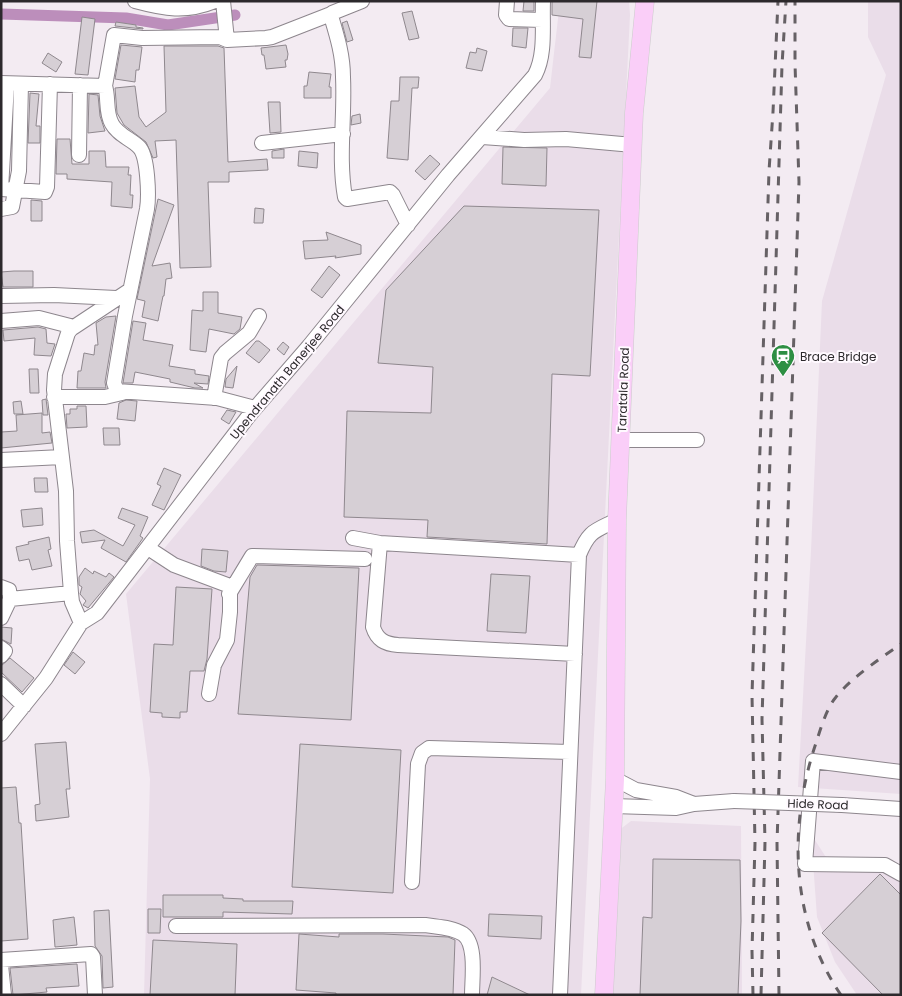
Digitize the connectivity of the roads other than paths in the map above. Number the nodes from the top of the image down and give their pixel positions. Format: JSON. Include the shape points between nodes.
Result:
{"nodes":[{"id":1,"x":135,"y":1,"type":"edge"},
{"id":2,"x":215,"y":1,"type":"edge"},
{"id":3,"x":223,"y":1,"type":"edge"},
{"id":4,"x":362,"y":1,"type":"edge"},
{"id":5,"x":507,"y":1,"type":"edge"},
{"id":6,"x":543,"y":1,"type":"edge"},
{"id":7,"x":645,"y":1,"type":"edge"},
{"id":8,"x":331,"y":14,"type":"junction"},
{"id":9,"x":542,"y":20,"type":"junction"},
{"id":10,"x":227,"y":40,"type":"junction"},
{"id":11,"x":4,"y":84,"type":"edge"},
{"id":12,"x":21,"y":84,"type":"junction"},
{"id":13,"x":50,"y":84,"type":"junction"},
{"id":14,"x":80,"y":85,"type":"junction"},
{"id":15,"x":105,"y":86,"type":"junction"},
{"id":16,"x":343,"y":134,"type":"junction"},
{"id":17,"x":482,"y":137,"type":"junction"},
{"id":18,"x":262,"y":143,"type":"dead end"},
{"id":19,"x":633,"y":145,"type":"junction"},
{"id":20,"x":79,"y":155,"type":"dead end"},
{"id":21,"x":2,"y":160,"type":"edge"},
{"id":22,"x":16,"y":189,"type":"junction"},
{"id":23,"x":1,"y":190,"type":"edge"},
{"id":24,"x":1,"y":209,"type":"edge"},
{"id":25,"x":408,"y":224,"type":"junction"},
{"id":26,"x":130,"y":290,"type":"junction"},
{"id":27,"x":1,"y":296,"type":"edge"},
{"id":28,"x":116,"y":298,"type":"junction"},
{"id":29,"x":259,"y":316,"type":"dead end"},
{"id":30,"x":1,"y":321,"type":"edge"},
{"id":31,"x":74,"y":327,"type":"junction"},
{"id":32,"x":122,"y":393,"type":"junction"},
{"id":33,"x":54,"y":397,"type":"junction"},
{"id":34,"x":214,"y":398,"type":"junction"},
{"id":35,"x":255,"y":408,"type":"junction"},
{"id":36,"x":621,"y":440,"type":"junction"},
{"id":37,"x":697,"y":440,"type":"dead end"},
{"id":38,"x":62,"y":457,"type":"junction"},
{"id":39,"x":1,"y":460,"type":"edge"},
{"id":40,"x":618,"y":520,"type":"junction"},
{"id":41,"x":353,"y":538,"type":"dead end"},
{"id":42,"x":380,"y":543,"type":"junction"},
{"id":43,"x":148,"y":548,"type":"junction"},
{"id":44,"x":579,"y":555,"type":"junction"},
{"id":45,"x":365,"y":559,"type":"dead end"},
{"id":46,"x":1,"y":587,"type":"edge"},
{"id":47,"x":71,"y":594,"type":"junction"},
{"id":48,"x":229,"y":594,"type":"junction"},
{"id":49,"x":10,"y":599,"type":"junction"},
{"id":50,"x":1,"y":618,"type":"edge"},
{"id":51,"x":82,"y":623,"type":"junction"},
{"id":52,"x":575,"y":654,"type":"junction"},
{"id":53,"x":1,"y":684,"type":"edge"},
{"id":54,"x":208,"y":694,"type":"dead end"},
{"id":55,"x":24,"y":706,"type":"junction"},
{"id":56,"x":1,"y":734,"type":"edge"},
{"id":57,"x":570,"y":752,"type":"junction"},
{"id":58,"x":901,"y":772,"type":"edge"},
{"id":59,"x":615,"y":779,"type":"junction"},
{"id":60,"x":694,"y":804,"type":"junction"},
{"id":61,"x":613,"y":806,"type":"junction"},
{"id":62,"x":901,"y":809,"type":"edge"},
{"id":63,"x":885,"y":865,"type":"junction"},
{"id":64,"x":901,"y":865,"type":"edge"},
{"id":65,"x":901,"y":874,"type":"edge"},
{"id":66,"x":412,"y":882,"type":"dead end"},
{"id":67,"x":176,"y":926,"type":"dead end"},
{"id":68,"x":1,"y":960,"type":"edge"},
{"id":69,"x":1,"y":965,"type":"edge"},
{"id":70,"x":4,"y":995,"type":"edge"},
{"id":71,"x":95,"y":995,"type":"edge"},
{"id":72,"x":472,"y":995,"type":"edge"},
{"id":73,"x":560,"y":995,"type":"edge"},
{"id":74,"x":604,"y":995,"type":"edge"}],
"edges":[{"from":1,"to":2,"type":"street","via":[[173,9],[199,8]]},
{"from":3,"to":10,"type":"street"},
{"from":4,"to":8,"type":"street"},
{"from":5,"to":9,"type":"street","via":[[506,16],[509,19]]},
{"from":6,"to":9,"type":"street","name":"Upendranath Banerjee Road"},
{"from":7,"to":19,"type":"main road","name":"Taratala Road"},
{"from":8,"to":10,"type":"street","via":[[272,37]]},
{"from":8,"to":16,"type":"street","via":[[343,75]]},
{"from":9,"to":17,"type":"street","name":"Upendranath Banerjee Road","via":[[540,67]]},
{"from":10,"to":15,"type":"street","via":[[220,37],[114,35]]},
{"from":11,"to":12,"type":"street"},
{"from":11,"to":21,"type":"street"},
{"from":12,"to":13,"type":"street"},
{"from":12,"to":22,"type":"street"},
{"from":13,"to":14,"type":"street"},
{"from":13,"to":22,"type":"street","via":[[47,187],[45,192]]},
{"from":14,"to":15,"type":"street"},
{"from":14,"to":20,"type":"street"},
{"from":15,"to":26,"type":"street","via":[[112,124],[141,149],[147,175],[148,208]]},
{"from":16,"to":18,"type":"street"},
{"from":16,"to":25,"type":"street","via":[[342,181],[346,199],[390,192]]},
{"from":17,"to":19,"type":"street"},
{"from":17,"to":25,"type":"street","name":"Upendranath Banerjee Road"},
{"from":19,"to":36,"type":"main road","name":"Taratala Road"},
{"from":21,"to":23,"type":"street"},
{"from":22,"to":23,"type":"street"},
{"from":22,"to":24,"type":"street","via":[[11,208]]},
{"from":25,"to":35,"type":"street","name":"Upendranath Banerjee Road"},
{"from":26,"to":28,"type":"street"},
{"from":26,"to":32,"type":"street","via":[[114,383],[117,391]]},
{"from":27,"to":28,"type":"street"},
{"from":28,"to":31,"type":"street"},
{"from":29,"to":34,"type":"street","via":[[249,333],[221,358]]},
{"from":30,"to":31,"type":"street","via":[[39,318]]},
{"from":31,"to":33,"type":"street","via":[[68,333],[55,374]]},
{"from":32,"to":33,"type":"street","via":[[105,397]]},
{"from":32,"to":34,"type":"street"},
{"from":33,"to":38,"type":"street"},
{"from":34,"to":35,"type":"street"},
{"from":35,"to":43,"type":"street","name":"Upendranath Banerjee Road"},
{"from":36,"to":37,"type":"street"},
{"from":36,"to":40,"type":"main road","name":"Taratala Road"},
{"from":38,"to":39,"type":"street"},
{"from":38,"to":47,"type":"street"},
{"from":40,"to":44,"type":"street","via":[[594,531],[586,539]]},
{"from":40,"to":59,"type":"main road","name":"Taratala Road"},
{"from":41,"to":42,"type":"street"},
{"from":42,"to":44,"type":"street"},
{"from":42,"to":52,"type":"street","via":[[373,627],[375,634],[388,644]]},
{"from":43,"to":48,"type":"street","via":[[174,565],[228,584]]},
{"from":43,"to":51,"type":"street","name":"Upendranath Banerjee Road","via":[[97,613]]},
{"from":44,"to":52,"type":"street"},
{"from":45,"to":48,"type":"street","via":[[252,556]]},
{"from":46,"to":49,"type":"street","via":[[9,590]]},
{"from":47,"to":49,"type":"street"},
{"from":47,"to":51,"type":"street"},
{"from":48,"to":54,"type":"street","via":[[227,640],[214,665]]},
{"from":49,"to":50,"type":"street"},
{"from":51,"to":55,"type":"street","name":"Upendranath Banerjee Road"},
{"from":52,"to":57,"type":"street"},
{"from":53,"to":55,"type":"street"},
{"from":55,"to":56,"type":"street","name":"Upendranath Banerjee Road"},
{"from":57,"to":66,"type":"street","via":[[430,748],[422,753],[418,764]]},
{"from":57,"to":73,"type":"street"},
{"from":58,"to":63,"type":"street","via":[[813,761],[805,864]]},
{"from":59,"to":60,"type":"street","via":[[636,790],[676,797]]},
{"from":59,"to":61,"type":"main road","name":"Taratala Road"},
{"from":60,"to":61,"type":"street","name":"Hide Road","via":[[676,808]]},
{"from":60,"to":62,"type":"street","name":"Hide Road","bridge":true,"via":[[734,801]]},
{"from":61,"to":74,"type":"main road","name":"Taratala Road"},
{"from":63,"to":64,"type":"street"},
{"from":63,"to":65,"type":"street"},
{"from":67,"to":72,"type":"street","via":[[425,925],[448,928],[465,936],[470,944]]},
{"from":68,"to":71,"type":"street","via":[[91,954]]},
{"from":69,"to":70,"type":"street"}]}
